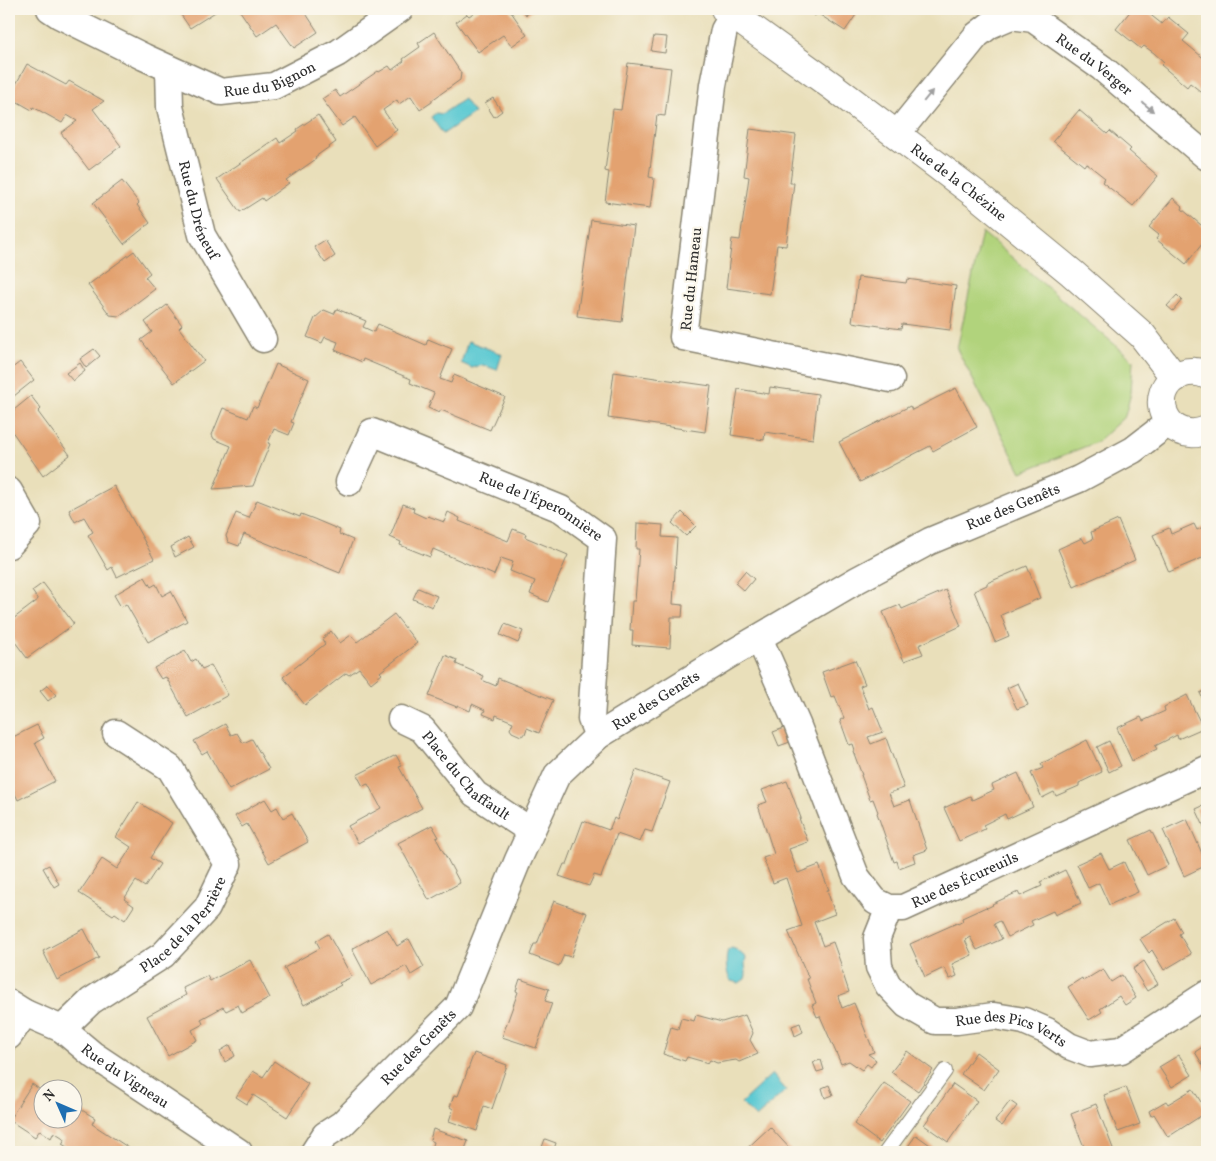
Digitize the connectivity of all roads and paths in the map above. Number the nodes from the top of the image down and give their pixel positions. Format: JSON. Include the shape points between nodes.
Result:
{"nodes":[{"id":1,"x":50,"y":9,"type":"edge"},
{"id":2,"x":400,"y":9,"type":"edge"},
{"id":3,"x":729,"y":12,"type":"edge"},
{"id":4,"x":169,"y":68,"type":"junction"},
{"id":5,"x":897,"y":134,"type":"junction"},
{"id":6,"x":1207,"y":156,"type":"edge"},
{"id":7,"x":263,"y":339,"type":"dead end"},
{"id":8,"x":1207,"y":375,"type":"edge"},
{"id":9,"x":1175,"y":378,"type":"junction"},
{"id":10,"x":891,"y":380,"type":"dead end"},
{"id":11,"x":1168,"y":422,"type":"junction"},
{"id":12,"x":1207,"y":430,"type":"edge"},
{"id":13,"x":349,"y":482,"type":"dead end"},
{"id":14,"x":9,"y":491,"type":"edge"},
{"id":15,"x":9,"y":545,"type":"edge"},
{"id":16,"x":759,"y":638,"type":"junction"},
{"id":17,"x":401,"y":719,"type":"dead end"},
{"id":18,"x":116,"y":733,"type":"dead end"},
{"id":19,"x":598,"y":736,"type":"junction"},
{"id":20,"x":1207,"y":769,"type":"edge"},
{"id":21,"x":531,"y":831,"type":"junction"},
{"id":22,"x":889,"y":908,"type":"junction"},
{"id":23,"x":1207,"y":994,"type":"edge"},
{"id":24,"x":17,"y":1008,"type":"edge"},
{"id":25,"x":62,"y":1029,"type":"junction"},
{"id":26,"x":9,"y":1036,"type":"edge"},
{"id":27,"x":945,"y":1071,"type":"dead end"},
{"id":28,"x":239,"y":1152,"type":"edge"},
{"id":29,"x":314,"y":1152,"type":"edge"},
{"id":30,"x":886,"y":1152,"type":"edge"}],
"edges":[{"from":1,"to":4,"type":"street","name":"Rue du Bignon"},
{"from":2,"to":4,"type":"street","name":"Rue du Bignon","via":[[338,53],[274,86],[221,92]]},
{"from":3,"to":5,"type":"street","name":"Rue de la Chézine"},
{"from":3,"to":10,"type":"street","name":"Rue du Hameau","via":[[712,85],[683,337]]},
{"from":4,"to":7,"type":"street","name":"Rue du Dréneuf","via":[[170,107],[202,235]]},
{"from":5,"to":6,"type":"street","name":"Rue du Verger","one_way":true,"via":[[977,35],[1011,16],[1033,19],[1066,41]]},
{"from":5,"to":9,"type":"street","name":"Rue de la Chézine","via":[[1072,273],[1142,335]]},
{"from":8,"to":9,"type":"street","via":[[1194,371]]},
{"from":9,"to":11,"type":"street","via":[[1163,394],[1163,409]]},
{"from":11,"to":12,"type":"street","via":[[1186,433]]},
{"from":11,"to":16,"type":"street","name":"Rue des Genêts","via":[[1133,450],[1102,467],[930,542],[857,580]]},
{"from":13,"to":19,"type":"street","name":"Rue de l'Éperonnière","via":[[372,432],[561,509],[603,539],[591,719]]},
{"from":14,"to":15,"type":"street","via":[[28,524]]},
{"from":16,"to":19,"type":"street","name":"Rue des Genêts"},
{"from":16,"to":22,"type":"street","via":[[797,724],[856,876],[875,901]]},
{"from":17,"to":21,"type":"street","name":"Place du Chaffault","via":[[422,729],[475,794]]},
{"from":18,"to":25,"type":"street","name":"Place de la Perrière","via":[[170,768],[228,864],[207,908],[163,955],[91,1001]]},
{"from":19,"to":21,"type":"street","name":"Rue des Genêts","via":[[557,775]]},
{"from":20,"to":22,"type":"street","name":"Rue des Écureuils","via":[[903,908]]},
{"from":21,"to":29,"type":"street","name":"Rue des Genêts","via":[[458,1008],[342,1124],[325,1135]]},
{"from":22,"to":23,"type":"street","name":"Rue des Pics Verts","via":[[877,938],[879,966],[888,985],[907,1005],[935,1021],[994,1016],[1024,1021],[1090,1054],[1121,1050]]},
{"from":24,"to":25,"type":"street","name":"Rue du Vigneau"},
{"from":24,"to":26,"type":"street"},
{"from":25,"to":28,"type":"street","name":"Rue du Vigneau","via":[[92,1054]]},
{"from":27,"to":30,"type":"lane"}]}
